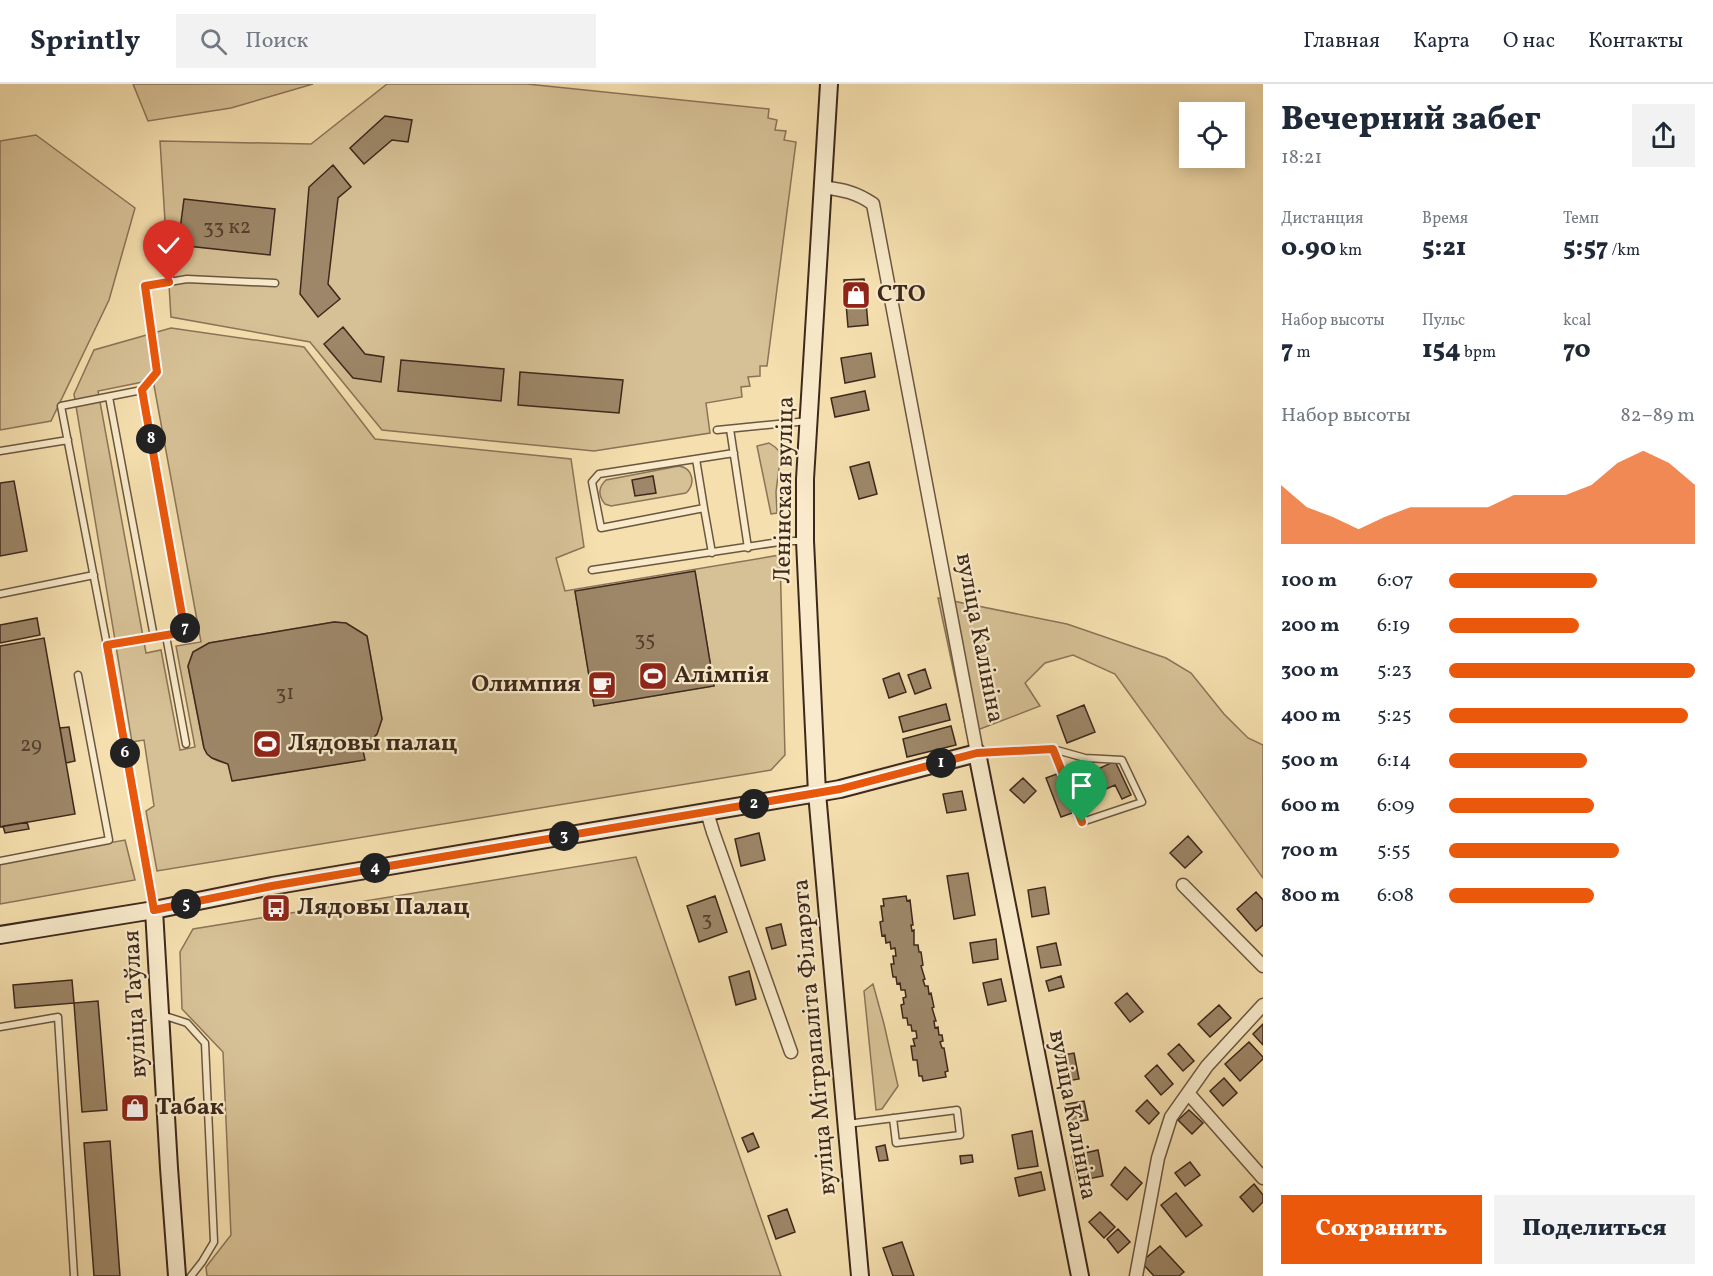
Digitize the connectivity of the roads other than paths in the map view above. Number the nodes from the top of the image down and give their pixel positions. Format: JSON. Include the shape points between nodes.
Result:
{"nodes":[{"id":1,"x":829,"y":84,"type":"edge"},
{"id":2,"x":823,"y":187,"type":"junction"},
{"id":3,"x":275,"y":283,"type":"dead end"},
{"id":4,"x":142,"y":390,"type":"junction"},
{"id":5,"x":109,"y":397,"type":"junction"},
{"id":6,"x":809,"y":421,"type":"junction"},
{"id":7,"x":730,"y":429,"type":"junction"},
{"id":8,"x":717,"y":430,"type":"dead end"},
{"id":9,"x":68,"y":440,"type":"junction"},
{"id":10,"x":0,"y":451,"type":"edge"},
{"id":11,"x":734,"y":453,"type":"junction"},
{"id":12,"x":696,"y":459,"type":"junction"},
{"id":13,"x":704,"y":508,"type":"junction"},
{"id":14,"x":805,"y":542,"type":"junction"},
{"id":15,"x":748,"y":548,"type":"junction"},
{"id":16,"x":712,"y":553,"type":"junction"},
{"id":17,"x":592,"y":570,"type":"dead end"},
{"id":18,"x":94,"y":575,"type":"junction"},
{"id":19,"x":0,"y":594,"type":"edge"},
{"id":20,"x":166,"y":636,"type":"junction"},
{"id":21,"x":154,"y":638,"type":"junction"},
{"id":22,"x":107,"y":645,"type":"junction"},
{"id":23,"x":78,"y":675,"type":"dead end"},
{"id":24,"x":186,"y":744,"type":"dead end"},
{"id":25,"x":1053,"y":749,"type":"junction"},
{"id":26,"x":977,"y":753,"type":"junction"},
{"id":27,"x":817,"y":793,"type":"junction"},
{"id":28,"x":707,"y":812,"type":"junction"},
{"id":29,"x":0,"y":861,"type":"edge"},
{"id":30,"x":1183,"y":885,"type":"dead end"},
{"id":31,"x":154,"y":910,"type":"junction"},
{"id":32,"x":0,"y":935,"type":"edge"},
{"id":33,"x":1263,"y":966,"type":"edge"},
{"id":34,"x":1263,"y":1005,"type":"edge"},
{"id":35,"x":161,"y":1015,"type":"junction"},
{"id":36,"x":0,"y":1026,"type":"edge"},
{"id":37,"x":792,"y":1052,"type":"dead end"},
{"id":38,"x":1188,"y":1093,"type":"junction"},
{"id":39,"x":893,"y":1118,"type":"junction"},
{"id":40,"x":846,"y":1124,"type":"junction"},
{"id":41,"x":1263,"y":1178,"type":"edge"},
{"id":42,"x":74,"y":1276,"type":"edge"},
{"id":43,"x":177,"y":1276,"type":"edge"},
{"id":44,"x":191,"y":1276,"type":"edge"},
{"id":45,"x":860,"y":1276,"type":"edge"},
{"id":46,"x":1080,"y":1276,"type":"edge"},
{"id":47,"x":1136,"y":1276,"type":"edge"}],
"edges":[{"from":1,"to":2,"type":"main road","name":"Ленінская вуліца"},
{"from":2,"to":6,"type":"main road","name":"Ленінская вуліца"},
{"from":2,"to":26,"type":"street","name":"вуліца Калініна","via":[[852,192],[873,204]]},
{"from":3,"to":4,"type":"lane","via":[[187,279],[145,286],[157,372]]},
{"from":4,"to":5,"type":"lane"},
{"from":4,"to":20,"type":"lane","via":[[185,632]]},
{"from":5,"to":9,"type":"lane","via":[[61,406]]},
{"from":5,"to":21,"type":"lane"},
{"from":6,"to":7,"type":"lane"},
{"from":6,"to":14,"type":"main road","name":"Ленінская вуліца"},
{"from":7,"to":8,"type":"lane"},
{"from":7,"to":11,"type":"lane"},
{"from":9,"to":10,"type":"lane"},
{"from":9,"to":18,"type":"lane"},
{"from":11,"to":12,"type":"lane"},
{"from":11,"to":15,"type":"lane"},
{"from":12,"to":13,"type":"lane"},
{"from":12,"to":13,"type":"lane","via":[[599,474],[592,482],[601,528]]},
{"from":13,"to":16,"type":"lane"},
{"from":14,"to":15,"type":"lane"},
{"from":14,"to":27,"type":"main road","name":"Ленінская вуліца"},
{"from":15,"to":16,"type":"lane"},
{"from":16,"to":17,"type":"lane"},
{"from":18,"to":19,"type":"lane"},
{"from":18,"to":22,"type":"lane"},
{"from":20,"to":21,"type":"lane"},
{"from":20,"to":24,"type":"lane"},
{"from":21,"to":22,"type":"lane"},
{"from":22,"to":31,"type":"lane"},
{"from":23,"to":29,"type":"lane","via":[[109,840]]},
{"from":25,"to":25,"type":"lane","via":[[1082,822],[1142,802],[1122,760],[1085,758]]},
{"from":25,"to":26,"type":"lane"},
{"from":26,"to":27,"type":"main road"},
{"from":26,"to":46,"type":"main road","name":"вуліца Калініна"},
{"from":27,"to":28,"type":"main road"},
{"from":27,"to":40,"type":"main road","name":"вуліца Мітрапаліта Філарэта"},
{"from":28,"to":31,"type":"main road","via":[[272,886]]},
{"from":28,"to":37,"type":"street"},
{"from":30,"to":33,"type":"street"},
{"from":31,"to":32,"type":"main road"},
{"from":31,"to":35,"type":"main road","name":"вуліца Таўлая"},
{"from":34,"to":38,"type":"street","via":[[1207,1066]]},
{"from":35,"to":43,"type":"main road","name":"вуліца Таўлая"},
{"from":35,"to":44,"type":"lane","via":[[187,1023],[205,1043],[214,1242]]},
{"from":36,"to":42,"type":"lane","via":[[58,1017]]},
{"from":38,"to":41,"type":"street"},
{"from":38,"to":47,"type":"street","via":[[1171,1117],[1158,1158]]},
{"from":39,"to":39,"type":"lane","via":[[957,1110],[960,1135],[896,1143]]},
{"from":39,"to":40,"type":"lane"},
{"from":40,"to":45,"type":"main road","name":"вуліца Мітрапаліта Філарэта"}]}
